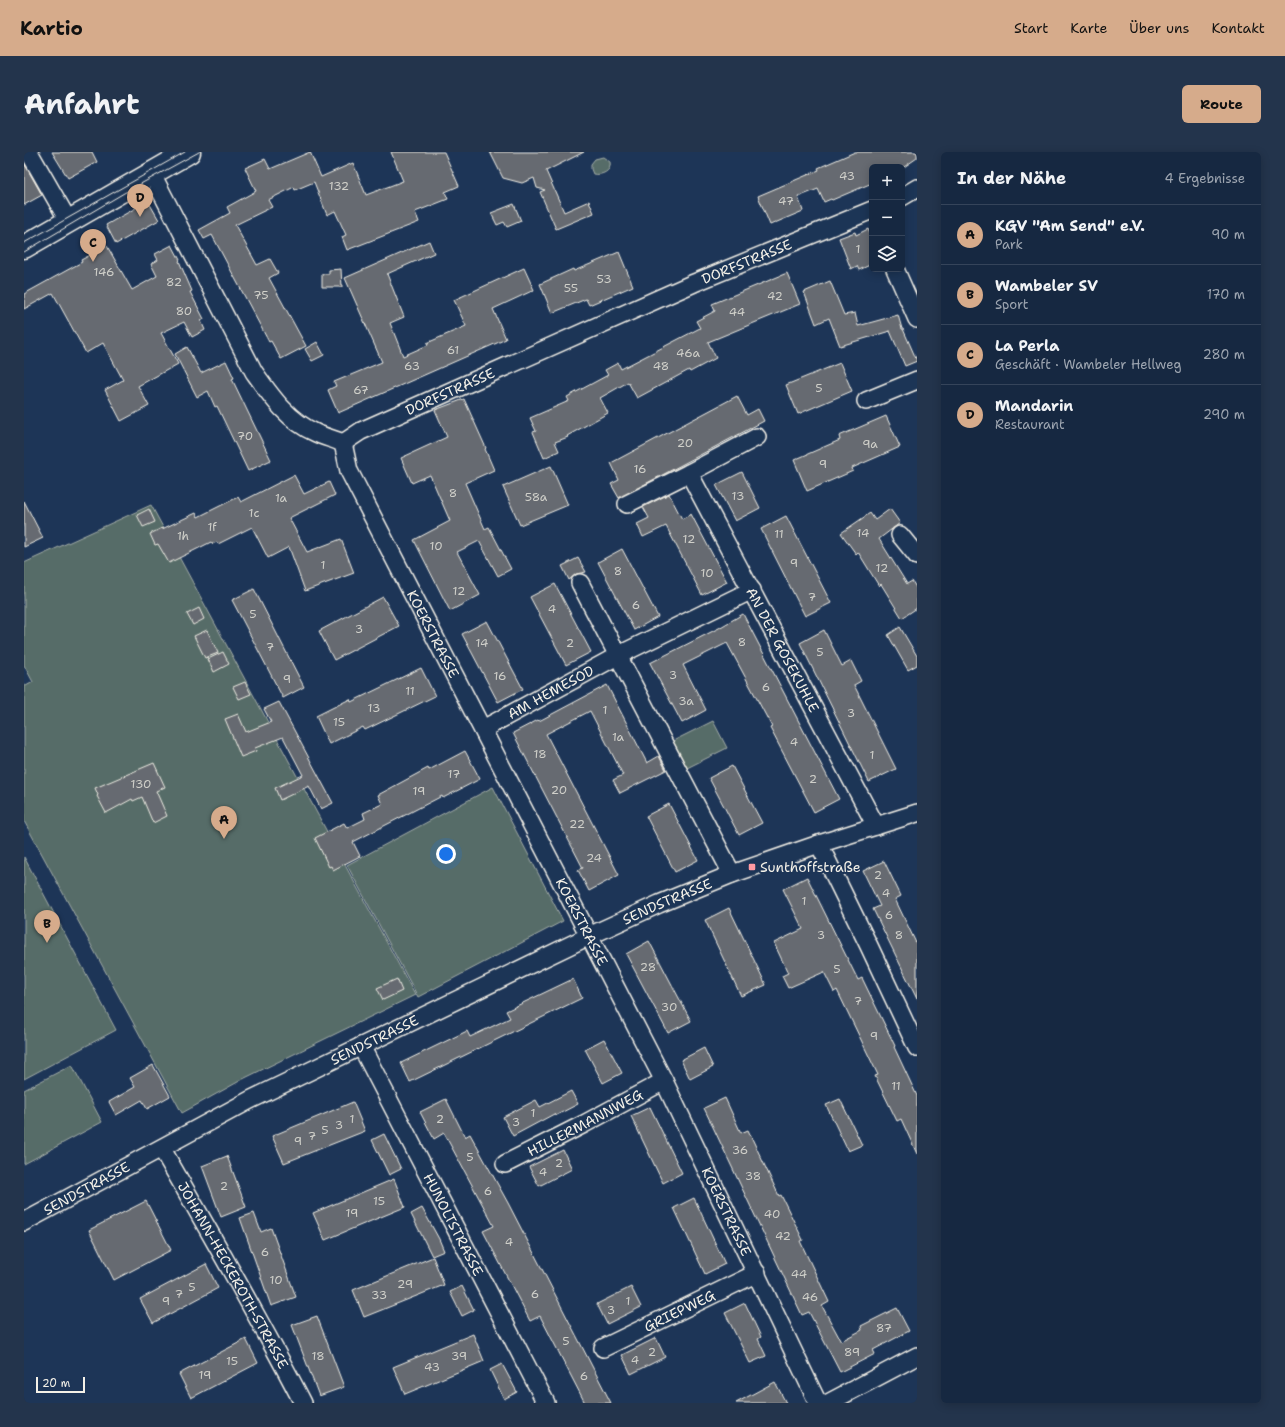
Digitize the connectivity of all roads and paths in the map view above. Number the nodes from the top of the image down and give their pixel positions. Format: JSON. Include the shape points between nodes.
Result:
{"nodes":[{"id":1,"x":29,"y":152,"type":"edge"},
{"id":2,"x":191,"y":153,"type":"edge"},
{"id":3,"x":152,"y":174,"type":"junction"},
{"id":4,"x":917,"y":188,"type":"edge"},
{"id":5,"x":905,"y":195,"type":"edge"},
{"id":6,"x":869,"y":211,"type":"edge"},
{"id":7,"x":69,"y":222,"type":"junction"},
{"id":8,"x":24,"y":247,"type":"edge"},
{"id":9,"x":896,"y":272,"type":"edge"},
{"id":10,"x":917,"y":319,"type":"edge"},
{"id":11,"x":917,"y":380,"type":"edge"},
{"id":12,"x":866,"y":401,"type":"dead end"},
{"id":13,"x":757,"y":437,"type":"dead end"},
{"id":14,"x":343,"y":443,"type":"junction"},
{"id":15,"x":689,"y":473,"type":"junction"},
{"id":16,"x":627,"y":504,"type":"dead end"},
{"id":17,"x":900,"y":535,"type":"dead end"},
{"id":18,"x":917,"y":556,"type":"edge"},
{"id":19,"x":580,"y":583,"type":"dead end"},
{"id":20,"x":752,"y":590,"type":"junction"},
{"id":21,"x":619,"y":655,"type":"junction"},
{"id":22,"x":483,"y":729,"type":"junction"},
{"id":23,"x":917,"y":813,"type":"edge"},
{"id":24,"x":876,"y":826,"type":"junction"},
{"id":25,"x":819,"y":844,"type":"junction"},
{"id":26,"x":732,"y":874,"type":"junction"},
{"id":27,"x":588,"y":936,"type":"junction"},
{"id":28,"x":361,"y":1046,"type":"junction"},
{"id":29,"x":917,"y":1048,"type":"edge"},
{"id":30,"x":664,"y":1081,"type":"junction"},
{"id":31,"x":162,"y":1149,"type":"junction"},
{"id":32,"x":505,"y":1164,"type":"dead end"},
{"id":33,"x":24,"y":1222,"type":"edge"},
{"id":34,"x":757,"y":1273,"type":"junction"},
{"id":35,"x":603,"y":1348,"type":"dead end"},
{"id":36,"x":917,"y":1356,"type":"edge"},
{"id":37,"x":303,"y":1403,"type":"edge"},
{"id":38,"x":546,"y":1403,"type":"edge"},
{"id":39,"x":818,"y":1403,"type":"edge"},
{"id":40,"x":828,"y":1403,"type":"edge"}],
"edges":[{"from":1,"to":7,"type":"street"},
{"from":2,"to":3,"type":"main road"},
{"from":3,"to":7,"type":"main road"},
{"from":3,"to":14,"type":"street","via":[[254,372],[271,397],[291,418],[315,433]]},
{"from":4,"to":5,"type":"street"},
{"from":6,"to":14,"type":"street","name":"DORFSTRASSE","via":[[680,289],[361,431]]},
{"from":7,"to":8,"type":"main road"},
{"from":9,"to":10,"type":"street"},
{"from":11,"to":12,"type":"street"},
{"from":13,"to":15,"type":"street"},
{"from":14,"to":22,"type":"street","name":"KOERSTRASSE","via":[[349,471]]},
{"from":15,"to":16,"type":"street"},
{"from":15,"to":20,"type":"street","name":"AN DER GOSEKUHLE"},
{"from":17,"to":18,"type":"street"},
{"from":19,"to":21,"type":"street"},
{"from":20,"to":21,"type":"street","name":"AM HEMESOD"},
{"from":20,"to":24,"type":"street","name":"AN DER GOSEKUHLE"},
{"from":21,"to":22,"type":"street","name":"AM HEMESOD"},
{"from":21,"to":26,"type":"street"},
{"from":22,"to":27,"type":"street","name":"KOERSTRASSE"},
{"from":23,"to":24,"type":"street","name":"SENDSTRASSE"},
{"from":24,"to":25,"type":"street","name":"SENDSTRASSE"},
{"from":25,"to":26,"type":"street","name":"SENDSTRASSE"},
{"from":25,"to":29,"type":"street"},
{"from":26,"to":27,"type":"street","name":"SENDSTRASSE"},
{"from":27,"to":28,"type":"street","name":"SENDSTRASSE"},
{"from":27,"to":30,"type":"street","name":"KOERSTRASSE"},
{"from":28,"to":31,"type":"street","name":"SENDSTRASSE","via":[[250,1100]]},
{"from":28,"to":38,"type":"street","name":"HUNOLTSTRASSE"},
{"from":30,"to":32,"type":"street","name":"HILLERMANNWEG"},
{"from":30,"to":34,"type":"street","name":"KOERSTRASSE"},
{"from":31,"to":33,"type":"street","name":"SENDSTRASSE"},
{"from":31,"to":37,"type":"street","name":"JOHANN-HECKEROTH-STRASSE"},
{"from":34,"to":35,"type":"street","name":"GRIEPWEG"},
{"from":34,"to":39,"type":"street","name":"KOERSTRASSE"},
{"from":36,"to":40,"type":"street"}]}
